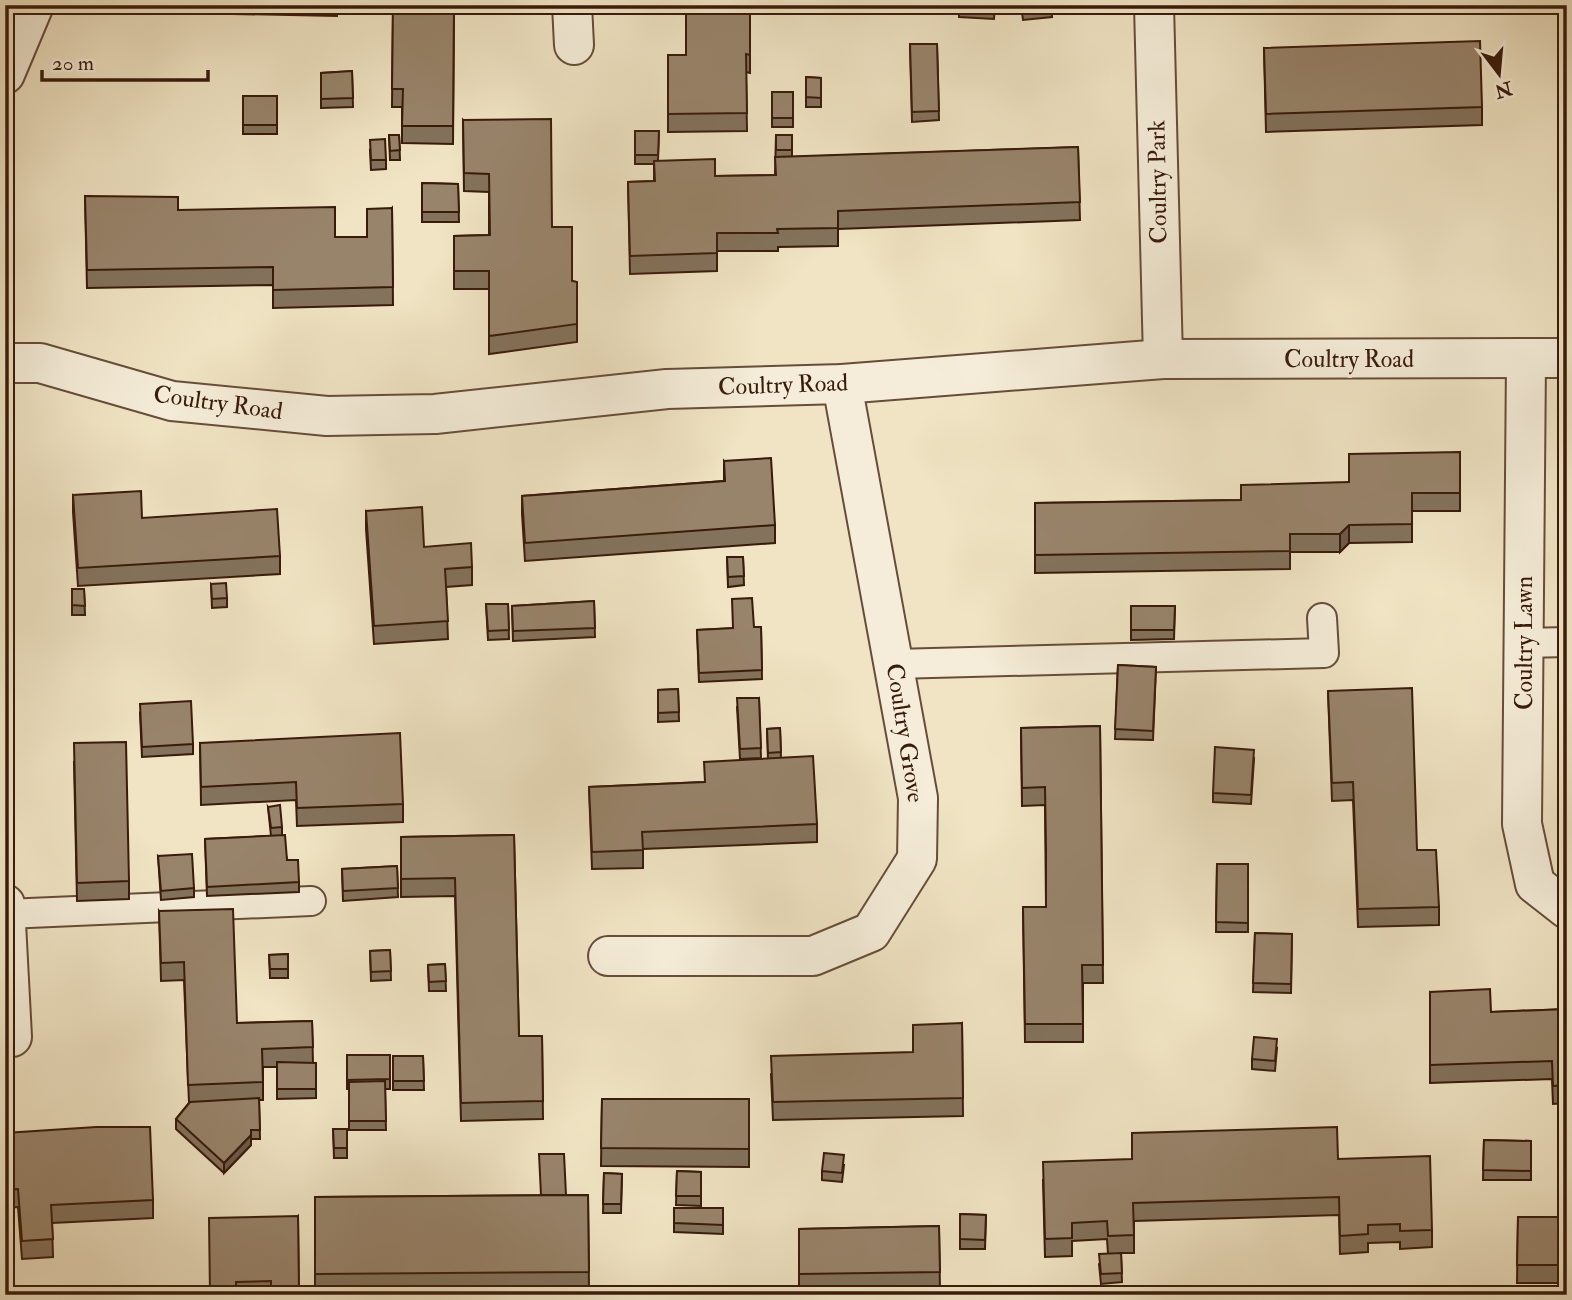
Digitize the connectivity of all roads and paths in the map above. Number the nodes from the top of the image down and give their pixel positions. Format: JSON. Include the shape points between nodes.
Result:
{"nodes":[{"id":1,"x":34,"y":5,"type":"edge"},
{"id":2,"x":572,"y":5,"type":"edge"},
{"id":3,"x":1154,"y":5,"type":"edge"},
{"id":4,"x":574,"y":45,"type":"dead end"},
{"id":5,"x":5,"y":74,"type":"edge"},
{"id":6,"x":1567,"y":358,"type":"edge"},
{"id":7,"x":1163,"y":359,"type":"junction"},
{"id":8,"x":1526,"y":360,"type":"junction"},
{"id":9,"x":5,"y":363,"type":"edge"},
{"id":10,"x":842,"y":384,"type":"junction"},
{"id":11,"x":1322,"y":618,"type":"dead end"},
{"id":12,"x":1567,"y":642,"type":"edge"},
{"id":13,"x":1524,"y":643,"type":"junction"},
{"id":14,"x":894,"y":664,"type":"junction"},
{"id":15,"x":311,"y":901,"type":"dead end"},
{"id":16,"x":5,"y":904,"type":"edge"},
{"id":17,"x":1567,"y":909,"type":"edge"},
{"id":18,"x":6,"y":914,"type":"edge"},
{"id":19,"x":608,"y":957,"type":"dead end"},
{"id":20,"x":12,"y":1037,"type":"dead end"}],
"edges":[{"from":1,"to":5,"type":"street"},
{"from":2,"to":4,"type":"street"},
{"from":3,"to":7,"type":"street","name":"Coultry Park"},
{"from":6,"to":8,"type":"street","name":"Coultry Road"},
{"from":7,"to":8,"type":"street","name":"Coultry Road"},
{"from":7,"to":10,"type":"street","name":"Coultry Road"},
{"from":8,"to":13,"type":"street","name":"Coultry Lawn"},
{"from":9,"to":10,"type":"street","name":"Coultry Road","via":[[40,363],[173,401],[327,416],[435,414],[667,389]]},
{"from":10,"to":14,"type":"street","name":"Coultry Grove"},
{"from":11,"to":14,"type":"lane","via":[[1324,653]]},
{"from":12,"to":13,"type":"lane"},
{"from":13,"to":17,"type":"street","name":"Coultry Lawn","via":[[1522,824],[1535,884]]},
{"from":14,"to":19,"type":"street","name":"Coultry Grove","via":[[918,798],[917,859],[871,932],[813,956]]},
{"from":15,"to":18,"type":"lane"},
{"from":16,"to":18,"type":"street"},
{"from":18,"to":20,"type":"street"}]}
